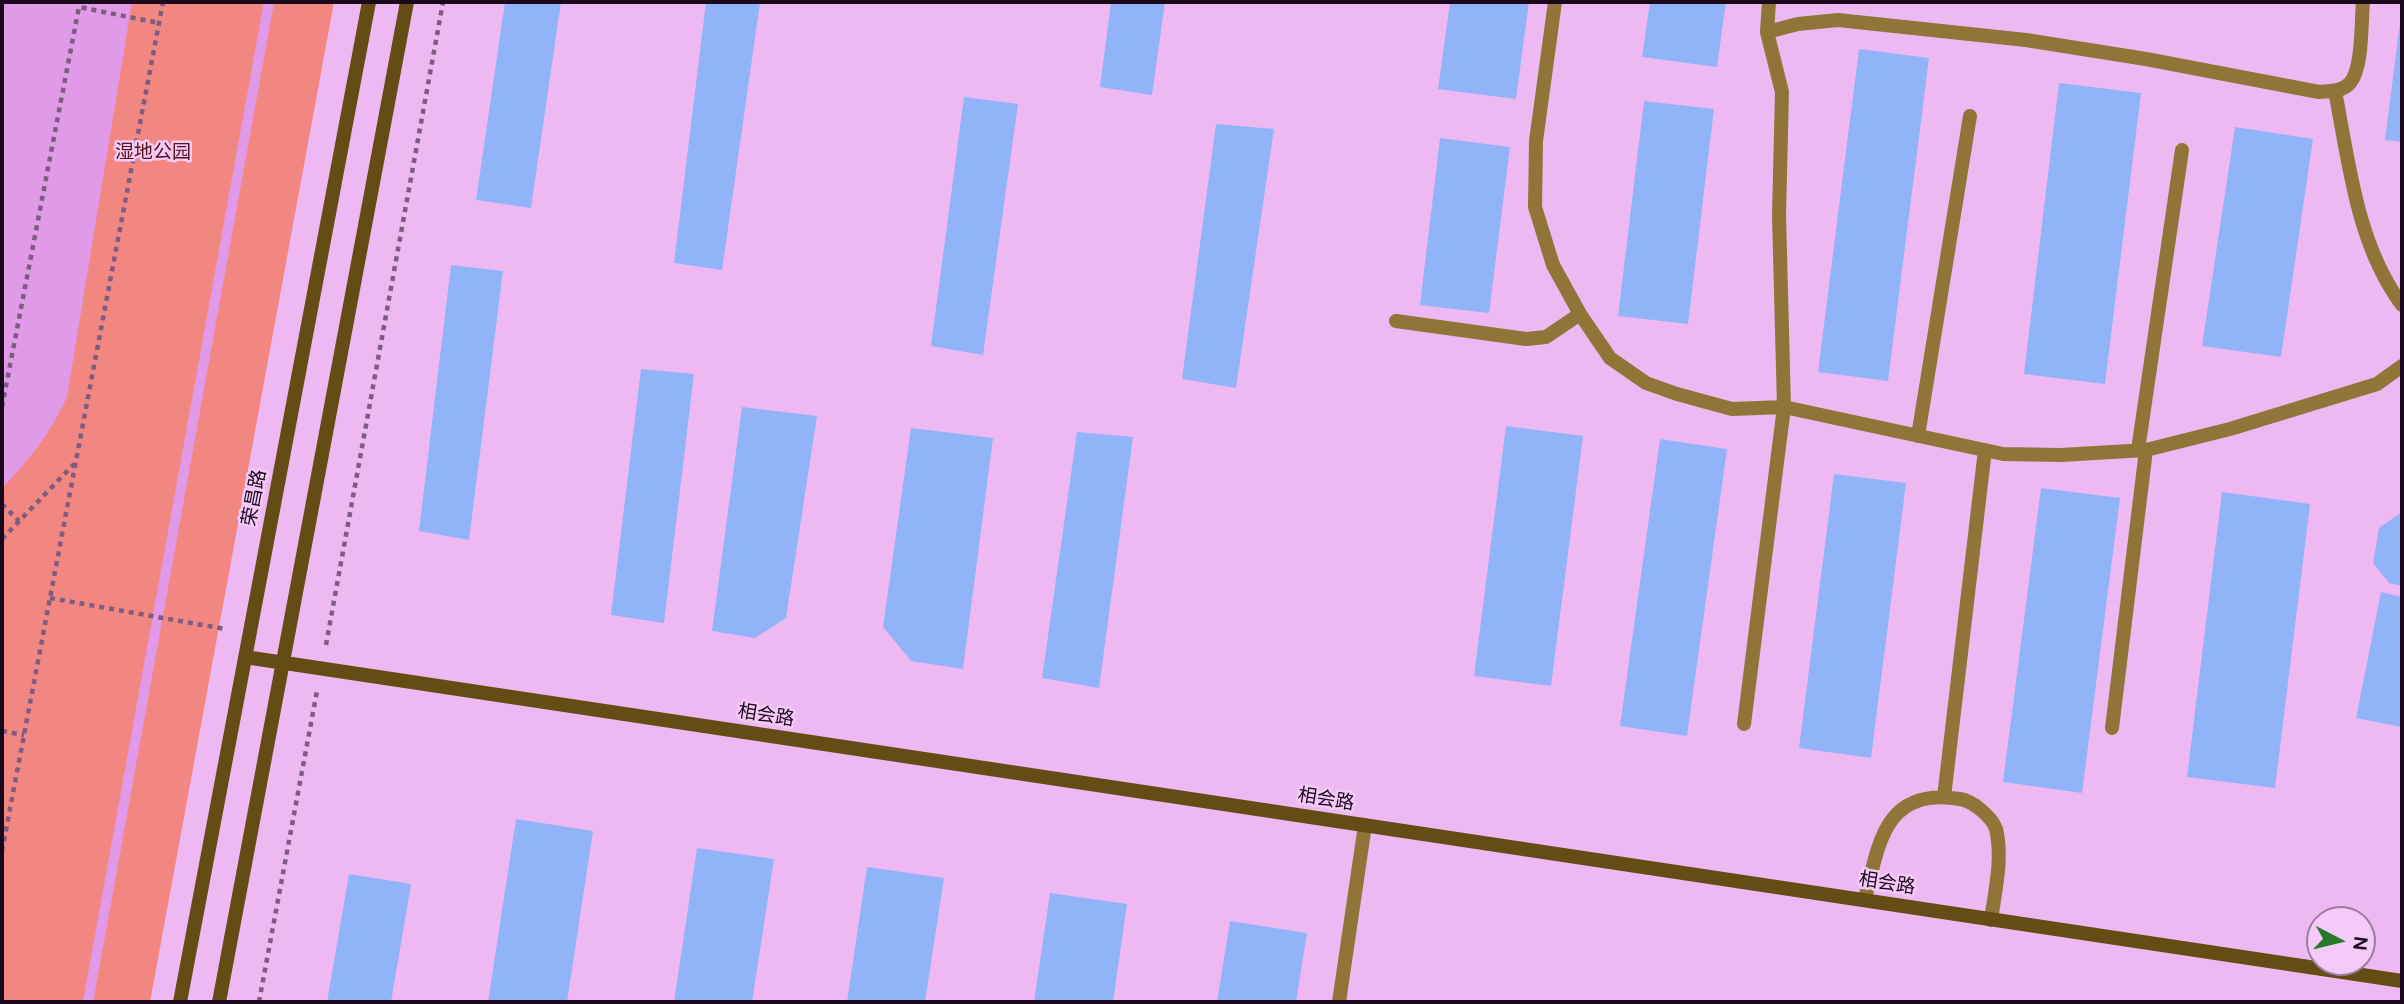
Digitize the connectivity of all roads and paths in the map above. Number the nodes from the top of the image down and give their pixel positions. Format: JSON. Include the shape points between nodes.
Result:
{"nodes":[{"id":1,"x":163,"y":2,"type":"edge"},
{"id":2,"x":369,"y":2,"type":"edge"},
{"id":3,"x":407,"y":2,"type":"edge"},
{"id":4,"x":443,"y":2,"type":"edge"},
{"id":5,"x":1555,"y":2,"type":"edge"},
{"id":6,"x":1769,"y":2,"type":"edge"},
{"id":7,"x":2363,"y":2,"type":"edge"},
{"id":8,"x":159,"y":23,"type":"junction"},
{"id":9,"x":1767,"y":32,"type":"junction"},
{"id":10,"x":2335,"y":91,"type":"junction"},
{"id":11,"x":1970,"y":116,"type":"dead end"},
{"id":12,"x":2182,"y":150,"type":"dead end"},
{"id":13,"x":2402,"y":305,"type":"edge"},
{"id":14,"x":1580,"y":314,"type":"junction"},
{"id":15,"x":1396,"y":321,"type":"dead end"},
{"id":16,"x":2402,"y":366,"type":"edge"},
{"id":17,"x":2,"y":407,"type":"edge"},
{"id":18,"x":1784,"y":407,"type":"junction"},
{"id":19,"x":1918,"y":436,"type":"junction"},
{"id":20,"x":1984,"y":450,"type":"junction"},
{"id":21,"x":2142,"y":450,"type":"junction"},
{"id":22,"x":75,"y":463,"type":"junction"},
{"id":23,"x":2,"y":504,"type":"edge"},
{"id":24,"x":19,"y":521,"type":"junction"},
{"id":25,"x":2,"y":539,"type":"edge"},
{"id":26,"x":50,"y":598,"type":"junction"},
{"id":27,"x":250,"y":633,"type":"junction"},
{"id":28,"x":245,"y":657,"type":"junction"},
{"id":29,"x":283,"y":663,"type":"junction"},
{"id":30,"x":321,"y":669,"type":"junction"},
{"id":31,"x":1744,"y":724,"type":"dead end"},
{"id":32,"x":2112,"y":728,"type":"dead end"},
{"id":33,"x":2,"y":731,"type":"edge"},
{"id":34,"x":24,"y":735,"type":"junction"},
{"id":35,"x":1944,"y":797,"type":"junction"},
{"id":36,"x":1365,"y":825,"type":"junction"},
{"id":37,"x":2,"y":851,"type":"edge"},
{"id":38,"x":1865,"y":899,"type":"junction"},
{"id":39,"x":1991,"y":920,"type":"junction"},
{"id":40,"x":2402,"y":981,"type":"edge"},
{"id":41,"x":180,"y":1002,"type":"edge"},
{"id":42,"x":219,"y":1002,"type":"edge"},
{"id":43,"x":259,"y":1002,"type":"edge"},
{"id":44,"x":1339,"y":1002,"type":"edge"}],
"edges":[{"from":1,"to":8,"type":"path"},
{"from":2,"to":27,"type":"street","name":"荣昌路"},
{"from":3,"to":29,"type":"street"},
{"from":4,"to":30,"type":"path"},
{"from":5,"to":14,"type":"lane","via":[[1536,141],[1535,207],[1553,265]]},
{"from":6,"to":9,"type":"lane"},
{"from":7,"to":10,"type":"lane","via":[[2357,67],[2349,84]]},
{"from":8,"to":17,"type":"path","via":[[79,7]]},
{"from":8,"to":22,"type":"path"},
{"from":9,"to":10,"type":"lane","via":[[1838,20],[1999,37],[2319,92]]},
{"from":9,"to":18,"type":"lane","via":[[1782,92],[1779,215]]},
{"from":10,"to":13,"type":"lane","via":[[2356,198],[2373,252]]},
{"from":11,"to":19,"type":"lane"},
{"from":12,"to":21,"type":"lane"},
{"from":14,"to":15,"type":"lane","via":[[1546,337],[1526,339]]},
{"from":14,"to":18,"type":"lane","via":[[1610,358],[1646,383],[1732,409]]},
{"from":16,"to":21,"type":"lane","via":[[2377,384],[2230,429]]},
{"from":18,"to":19,"type":"lane"},
{"from":18,"to":31,"type":"lane"},
{"from":19,"to":20,"type":"lane"},
{"from":20,"to":21,"type":"lane","via":[[2061,455]]},
{"from":20,"to":35,"type":"lane"},
{"from":21,"to":32,"type":"lane"},
{"from":22,"to":24,"type":"path"},
{"from":22,"to":26,"type":"path"},
{"from":23,"to":24,"type":"path"},
{"from":24,"to":25,"type":"path"},
{"from":26,"to":27,"type":"path"},
{"from":26,"to":34,"type":"path"},
{"from":27,"to":28,"type":"street","name":"荣昌路"},
{"from":28,"to":29,"type":"street","name":"相会路"},
{"from":28,"to":41,"type":"street","name":"荣昌路"},
{"from":29,"to":30,"type":"street","name":"相会路"},
{"from":29,"to":42,"type":"street"},
{"from":30,"to":36,"type":"street","name":"相会路"},
{"from":30,"to":43,"type":"path"},
{"from":33,"to":34,"type":"path"},
{"from":34,"to":37,"type":"path"},
{"from":35,"to":38,"type":"lane","via":[[1922,798],[1902,808],[1881,838]]},
{"from":35,"to":39,"type":"lane","via":[[1964,799],[1995,827],[1998,865]]},
{"from":36,"to":38,"type":"street","name":"相会路"},
{"from":36,"to":44,"type":"lane"},
{"from":38,"to":39,"type":"street","name":"相会路"},
{"from":39,"to":40,"type":"street","name":"相会路"}]}
